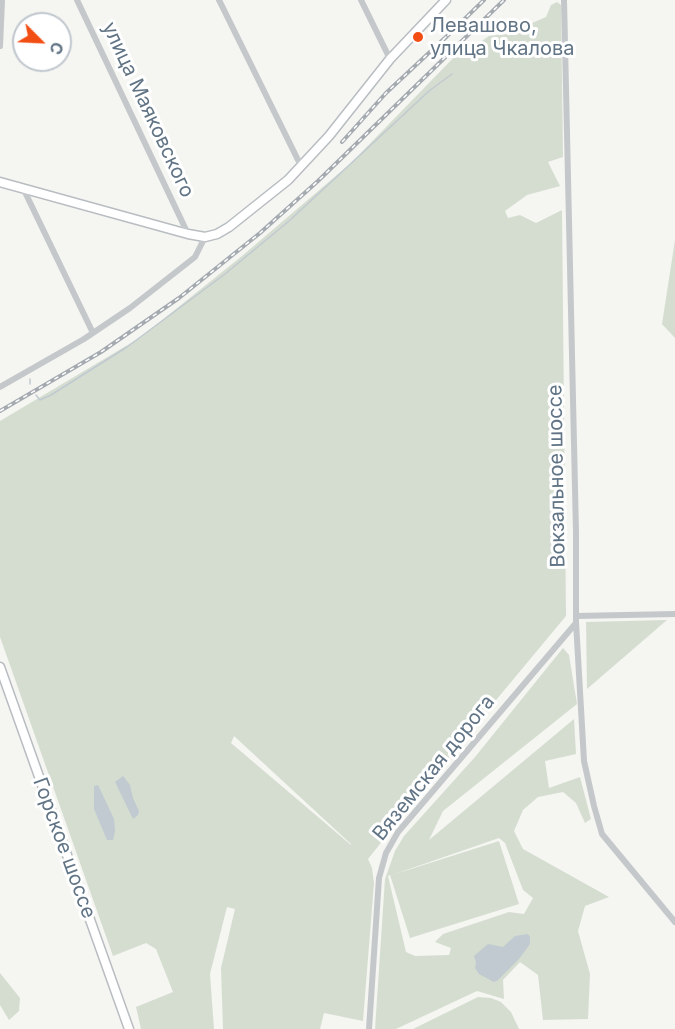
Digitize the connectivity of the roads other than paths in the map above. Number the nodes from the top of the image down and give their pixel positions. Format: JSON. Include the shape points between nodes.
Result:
{"nodes":[{"id":1,"x":2,"y":0,"type":"edge"},
{"id":2,"x":77,"y":0,"type":"edge"},
{"id":3,"x":219,"y":0,"type":"edge"},
{"id":4,"x":361,"y":0,"type":"edge"},
{"id":5,"x":446,"y":0,"type":"edge"},
{"id":6,"x":564,"y":0,"type":"edge"},
{"id":7,"x":0,"y":46,"type":"edge"},
{"id":8,"x":390,"y":59,"type":"junction"},
{"id":9,"x":302,"y":165,"type":"junction"},
{"id":10,"x":0,"y":182,"type":"edge"},
{"id":11,"x":23,"y":188,"type":"junction"},
{"id":12,"x":189,"y":234,"type":"junction"},
{"id":13,"x":205,"y":237,"type":"junction"},
{"id":14,"x":93,"y":333,"type":"junction"},
{"id":15,"x":0,"y":387,"type":"edge"},
{"id":16,"x":675,"y":614,"type":"edge"},
{"id":17,"x":576,"y":619,"type":"junction"},
{"id":18,"x":0,"y":667,"type":"edge"},
{"id":19,"x":675,"y":922,"type":"edge"},
{"id":20,"x":129,"y":1029,"type":"edge"},
{"id":21,"x":369,"y":1029,"type":"edge"}],
"edges":[{"from":1,"to":7,"type":"street"},
{"from":2,"to":12,"type":"street","name":"улица Маяковского"},
{"from":3,"to":9,"type":"street"},
{"from":4,"to":8,"type":"street"},
{"from":5,"to":8,"type":"street"},
{"from":6,"to":17,"type":"street","name":"Вокзальное шоссе"},
{"from":8,"to":9,"type":"street"},
{"from":9,"to":13,"type":"street","via":[[230,227]]},
{"from":10,"to":11,"type":"street"},
{"from":11,"to":12,"type":"street"},
{"from":11,"to":14,"type":"street"},
{"from":12,"to":13,"type":"street"},
{"from":13,"to":14,"type":"street","via":[[195,257],[179,271]]},
{"from":14,"to":15,"type":"street"},
{"from":16,"to":17,"type":"street"},
{"from":17,"to":19,"type":"street","name":"Вокзальное шоссе","via":[[584,761],[602,834]]},
{"from":17,"to":21,"type":"street","name":"Вяземская дорога","via":[[398,832],[386,853],[379,878]]},
{"from":18,"to":20,"type":"street","name":"Горское шоссе"}]}
